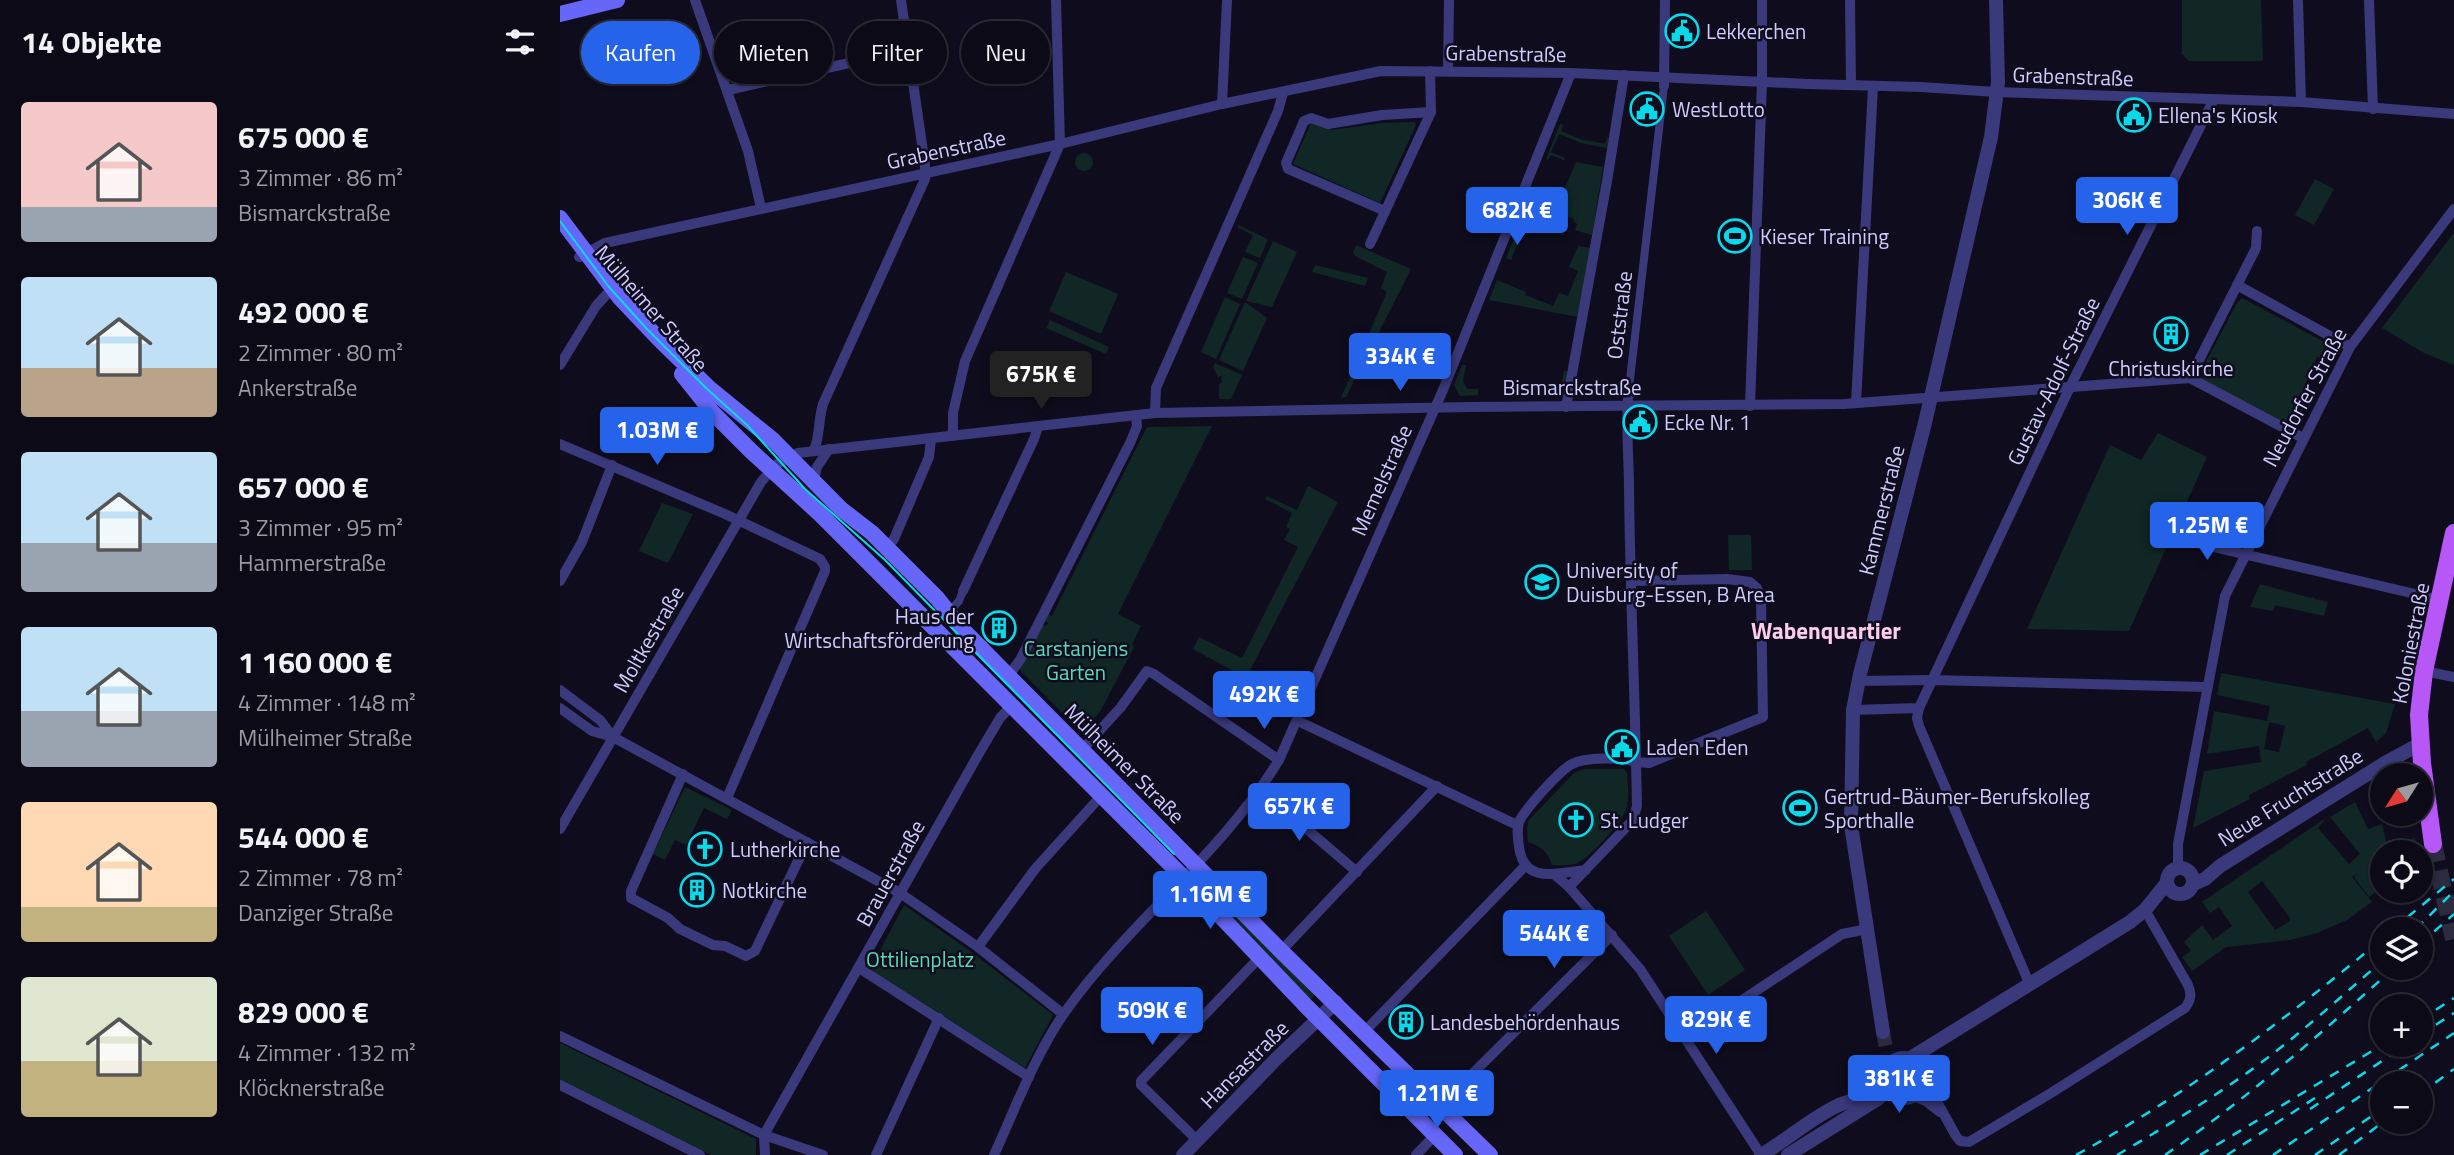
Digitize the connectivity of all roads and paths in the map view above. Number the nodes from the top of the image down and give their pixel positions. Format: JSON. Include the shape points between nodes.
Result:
{"nodes":[{"id":1,"x":617,"y":0,"type":"edge"},
{"id":2,"x":695,"y":0,"type":"edge"},
{"id":3,"x":901,"y":0,"type":"edge"},
{"id":4,"x":1056,"y":0,"type":"edge"},
{"id":5,"x":1227,"y":0,"type":"edge"},
{"id":6,"x":1450,"y":0,"type":"edge"},
{"id":7,"x":1665,"y":0,"type":"edge"},
{"id":8,"x":1762,"y":0,"type":"edge"},
{"id":9,"x":1850,"y":0,"type":"edge"},
{"id":10,"x":1996,"y":0,"type":"edge"},
{"id":11,"x":2298,"y":0,"type":"edge"},
{"id":12,"x":2369,"y":0,"type":"edge"},
{"id":13,"x":560,"y":14,"type":"edge"},
{"id":14,"x":904,"y":21,"type":"edge"},
{"id":15,"x":847,"y":64,"type":"edge"},
{"id":16,"x":1430,"y":71,"type":"junction"},
{"id":17,"x":1448,"y":71,"type":"junction"},
{"id":18,"x":1571,"y":73,"type":"junction"},
{"id":19,"x":1624,"y":75,"type":"junction"},
{"id":20,"x":1664,"y":82,"type":"junction"},
{"id":21,"x":1762,"y":82,"type":"junction"},
{"id":22,"x":913,"y":84,"type":"edge"},
{"id":23,"x":1851,"y":85,"type":"junction"},
{"id":24,"x":1873,"y":87,"type":"junction"},
{"id":25,"x":728,"y":90,"type":"junction"},
{"id":26,"x":1996,"y":92,"type":"junction"},
{"id":27,"x":1283,"y":93,"type":"junction"},
{"id":28,"x":2213,"y":101,"type":"junction"},
{"id":29,"x":2301,"y":102,"type":"junction"},
{"id":30,"x":1222,"y":104,"type":"junction"},
{"id":31,"x":2373,"y":108,"type":"junction"},
{"id":32,"x":1431,"y":112,"type":"junction"},
{"id":33,"x":2454,"y":114,"type":"edge"},
{"id":34,"x":1060,"y":144,"type":"junction"},
{"id":35,"x":926,"y":172,"type":"junction"},
{"id":36,"x":761,"y":208,"type":"junction"},
{"id":37,"x":2454,"y":209,"type":"edge"},
{"id":38,"x":1385,"y":211,"type":"junction"},
{"id":39,"x":560,"y":218,"type":"edge"},
{"id":40,"x":560,"y":231,"type":"edge"},
{"id":41,"x":2257,"y":231,"type":"dead end"},
{"id":42,"x":1370,"y":244,"type":"dead end"},
{"id":43,"x":582,"y":254,"type":"junction"},
{"id":44,"x":2237,"y":285,"type":"junction"},
{"id":45,"x":607,"y":294,"type":"junction"},
{"id":46,"x":2350,"y":347,"type":"junction"},
{"id":47,"x":560,"y":365,"type":"edge"},
{"id":48,"x":2190,"y":378,"type":"junction"},
{"id":49,"x":2070,"y":387,"type":"junction"},
{"id":50,"x":1629,"y":388,"type":"joint"},
{"id":51,"x":1930,"y":398,"type":"junction"},
{"id":52,"x":1856,"y":403,"type":"junction"},
{"id":53,"x":1750,"y":406,"type":"junction"},
{"id":54,"x":1566,"y":407,"type":"junction"},
{"id":55,"x":1627,"y":407,"type":"junction"},
{"id":56,"x":1434,"y":409,"type":"junction"},
{"id":57,"x":1155,"y":413,"type":"junction"},
{"id":58,"x":1136,"y":415,"type":"junction"},
{"id":59,"x":1038,"y":427,"type":"junction"},
{"id":60,"x":953,"y":436,"type":"junction"},
{"id":61,"x":2304,"y":438,"type":"junction"},
{"id":62,"x":931,"y":439,"type":"junction"},
{"id":63,"x":560,"y":444,"type":"edge"},
{"id":64,"x":821,"y":448,"type":"junction"},
{"id":65,"x":789,"y":457,"type":"junction"},
{"id":66,"x":612,"y":466,"type":"junction"},
{"id":67,"x":770,"y":469,"type":"junction"},
{"id":68,"x":813,"y":484,"type":"junction"},
{"id":69,"x":738,"y":521,"type":"junction"},
{"id":70,"x":2454,"y":533,"type":"edge"},
{"id":71,"x":2175,"y":538,"type":"dead end"},
{"id":72,"x":887,"y":548,"type":"junction"},
{"id":73,"x":2246,"y":554,"type":"junction"},
{"id":74,"x":560,"y":581,"type":"edge"},
{"id":75,"x":1631,"y":581,"type":"junction"},
{"id":76,"x":963,"y":590,"type":"joint"},
{"id":77,"x":2441,"y":600,"type":"junction"},
{"id":78,"x":950,"y":611,"type":"junction"},
{"id":79,"x":1014,"y":668,"type":"junction"},
{"id":80,"x":2424,"y":671,"type":"junction"},
{"id":81,"x":2454,"y":677,"type":"edge"},
{"id":82,"x":1931,"y":680,"type":"junction"},
{"id":83,"x":1858,"y":681,"type":"junction"},
{"id":84,"x":2206,"y":687,"type":"junction"},
{"id":85,"x":560,"y":690,"type":"edge"},
{"id":86,"x":1011,"y":706,"type":"junction"},
{"id":87,"x":560,"y":708,"type":"edge"},
{"id":88,"x":1919,"y":708,"type":"junction"},
{"id":89,"x":1853,"y":710,"type":"junction"},
{"id":90,"x":1298,"y":721,"type":"junction"},
{"id":91,"x":613,"y":737,"type":"junction"},
{"id":92,"x":2420,"y":744,"type":"junction"},
{"id":93,"x":1082,"y":750,"type":"junction"},
{"id":94,"x":1279,"y":760,"type":"junction"},
{"id":95,"x":1636,"y":762,"type":"junction"},
{"id":96,"x":682,"y":774,"type":"junction"},
{"id":97,"x":1437,"y":786,"type":"junction"},
{"id":98,"x":1261,"y":790,"type":"junction"},
{"id":99,"x":1101,"y":796,"type":"junction"},
{"id":100,"x":727,"y":798,"type":"junction"},
{"id":101,"x":1517,"y":825,"type":"junction"},
{"id":102,"x":560,"y":829,"type":"edge"},
{"id":103,"x":2432,"y":840,"type":"tunnel mouth"},
{"id":104,"x":807,"y":842,"type":"junction"},
{"id":105,"x":1196,"y":865,"type":"junction"},
{"id":106,"x":1526,"y":865,"type":"junction"},
{"id":107,"x":2178,"y":868,"type":"junction"},
{"id":108,"x":1586,"y":870,"type":"junction"},
{"id":109,"x":1357,"y":872,"type":"junction"},
{"id":110,"x":1555,"y":875,"type":"junction"},
{"id":111,"x":1185,"y":879,"type":"junction"},
{"id":112,"x":2192,"y":880,"type":"junction"},
{"id":113,"x":1569,"y":887,"type":"junction"},
{"id":114,"x":2170,"y":889,"type":"junction"},
{"id":115,"x":901,"y":893,"type":"junction"},
{"id":116,"x":2147,"y":913,"type":"junction"},
{"id":117,"x":1868,"y":929,"type":"junction"},
{"id":118,"x":1612,"y":935,"type":"junction"},
{"id":119,"x":978,"y":947,"type":"junction"},
{"id":120,"x":1281,"y":951,"type":"junction"},
{"id":121,"x":1260,"y":957,"type":"junction"},
{"id":122,"x":859,"y":968,"type":"junction"},
{"id":123,"x":2031,"y":985,"type":"junction"},
{"id":124,"x":2008,"y":1000,"type":"junction"},
{"id":125,"x":1336,"y":1002,"type":"junction"},
{"id":126,"x":1063,"y":1014,"type":"junction"},
{"id":127,"x":939,"y":1018,"type":"junction"},
{"id":128,"x":1320,"y":1019,"type":"junction"},
{"id":129,"x":1365,"y":1031,"type":"junction"},
{"id":130,"x":1883,"y":1032,"type":"tunnel mouth"},
{"id":131,"x":560,"y":1036,"type":"edge"},
{"id":132,"x":1685,"y":1038,"type":"junction"},
{"id":133,"x":1909,"y":1059,"type":"junction"},
{"id":134,"x":1922,"y":1076,"type":"junction"},
{"id":135,"x":1029,"y":1077,"type":"junction"},
{"id":136,"x":1884,"y":1078,"type":"junction"},
{"id":137,"x":560,"y":1085,"type":"edge"},
{"id":138,"x":1890,"y":1093,"type":"junction"},
{"id":139,"x":1913,"y":1096,"type":"junction"},
{"id":140,"x":1441,"y":1105,"type":"junction"},
{"id":141,"x":1942,"y":1113,"type":"junction"},
{"id":142,"x":1415,"y":1116,"type":"junction"},
{"id":143,"x":764,"y":1135,"type":"junction"},
{"id":144,"x":1435,"y":1135,"type":"junction"},
{"id":145,"x":1197,"y":1140,"type":"junction"},
{"id":146,"x":699,"y":1155,"type":"edge"},
{"id":147,"x":765,"y":1155,"type":"edge"},
{"id":148,"x":823,"y":1155,"type":"edge"},
{"id":149,"x":876,"y":1155,"type":"edge"},
{"id":150,"x":994,"y":1155,"type":"edge"},
{"id":151,"x":1182,"y":1155,"type":"edge"},
{"id":152,"x":1416,"y":1155,"type":"edge"},
{"id":153,"x":1455,"y":1155,"type":"edge"},
{"id":154,"x":1490,"y":1155,"type":"edge"},
{"id":155,"x":1761,"y":1155,"type":"edge"},
{"id":156,"x":1788,"y":1155,"type":"edge"}],
"edges":[{"from":1,"to":13,"type":"main road"},
{"from":2,"to":25,"type":"street"},
{"from":3,"to":14,"type":"street"},
{"from":4,"to":34,"type":"street"},
{"from":5,"to":30,"type":"street"},
{"from":6,"to":17,"type":"street"},
{"from":7,"to":20,"type":"street","name":"Oststraße"},
{"from":8,"to":21,"type":"street"},
{"from":9,"to":23,"type":"street"},
{"from":10,"to":26,"type":"street","name":"Kammerstraße"},
{"from":11,"to":29,"type":"street"},
{"from":12,"to":31,"type":"street"},
{"from":15,"to":25,"type":"street"},
{"from":16,"to":17,"type":"street","name":"Grabenstraße"},
{"from":16,"to":27,"type":"street","name":"Grabenstraße","via":[[1381,71]]},
{"from":16,"to":32,"type":"street"},
{"from":17,"to":18,"type":"street","name":"Grabenstraße"},
{"from":18,"to":19,"type":"street","name":"Grabenstraße"},
{"from":18,"to":56,"type":"street","name":"Memelstraße"},
{"from":19,"to":20,"type":"street","name":"Grabenstraße"},
{"from":19,"to":54,"type":"street"},
{"from":20,"to":21,"type":"street","name":"Grabenstraße"},
{"from":20,"to":50,"type":"street","name":"Oststraße"},
{"from":21,"to":23,"type":"street","name":"Grabenstraße"},
{"from":21,"to":53,"type":"street"},
{"from":22,"to":35,"type":"street"},
{"from":23,"to":24,"type":"street","name":"Grabenstraße"},
{"from":24,"to":26,"type":"street","name":"Grabenstraße"},
{"from":24,"to":52,"type":"street"},
{"from":25,"to":36,"type":"street"},
{"from":26,"to":28,"type":"street","name":"Grabenstraße"},
{"from":26,"to":51,"type":"street","name":"Kammerstraße","via":[[1991,137]]},
{"from":27,"to":30,"type":"street","name":"Grabenstraße"},
{"from":27,"to":57,"type":"street","via":[[1156,387]]},
{"from":28,"to":29,"type":"street","name":"Grabenstraße"},
{"from":28,"to":49,"type":"street","name":"Gustav-Adolf-Straße"},
{"from":29,"to":31,"type":"street","name":"Grabenstraße"},
{"from":30,"to":34,"type":"street","name":"Grabenstraße"},
{"from":31,"to":33,"type":"street","name":"Grabenstraße"},
{"from":32,"to":38,"type":"street"},
{"from":32,"to":38,"type":"street","via":[[1328,124],[1311,118],[1304,121],[1286,163],[1288,169]]},
{"from":34,"to":35,"type":"street","name":"Grabenstraße"},
{"from":34,"to":60,"type":"street","via":[[965,361],[953,413]]},
{"from":35,"to":36,"type":"street","name":"Grabenstraße"},
{"from":35,"to":64,"type":"street","via":[[818,418]]},
{"from":36,"to":43,"type":"street","name":"Grabenstraße","via":[[605,243]]},
{"from":37,"to":46,"type":"street","name":"Neudorfer Straße"},
{"from":38,"to":42,"type":"street"},
{"from":39,"to":43,"type":"main road","name":"Mülheimer Straße"},
{"from":40,"to":43,"type":"main road","name":"Mülheimer Straße"},
{"from":41,"to":44,"type":"street","via":[[2256,248]]},
{"from":43,"to":45,"type":"main road","name":"Mülheimer Straße"},
{"from":43,"to":65,"type":"main road","name":"Mülheimer Straße","via":[[709,388]]},
{"from":44,"to":46,"type":"street"},
{"from":44,"to":48,"type":"street"},
{"from":45,"to":47,"type":"street"},
{"from":45,"to":67,"type":"main road","name":"Mülheimer Straße"},
{"from":46,"to":61,"type":"street","name":"Neudorfer Straße"},
{"from":48,"to":49,"type":"street","name":"Bismarckstraße"},
{"from":48,"to":61,"type":"street"},
{"from":49,"to":51,"type":"street","name":"Bismarckstraße"},
{"from":49,"to":82,"type":"street","name":"Gustav-Adolf-Straße"},
{"from":50,"to":55,"type":"street","name":"Oststraße"},
{"from":51,"to":52,"type":"street","name":"Bismarckstraße"},
{"from":51,"to":83,"type":"street","name":"Kammerstraße"},
{"from":52,"to":53,"type":"street","name":"Bismarckstraße"},
{"from":53,"to":55,"type":"street","name":"Bismarckstraße"},
{"from":54,"to":55,"type":"street","name":"Bismarckstraße"},
{"from":54,"to":56,"type":"street","name":"Bismarckstraße"},
{"from":55,"to":75,"type":"street","name":"Oststraße"},
{"from":56,"to":57,"type":"street","name":"Bismarckstraße"},
{"from":56,"to":90,"type":"street","name":"Memelstraße"},
{"from":57,"to":58,"type":"street","name":"Bismarckstraße"},
{"from":58,"to":59,"type":"street","name":"Bismarckstraße"},
{"from":58,"to":79,"type":"street","via":[[1131,441]]},
{"from":59,"to":60,"type":"street","name":"Bismarckstraße"},
{"from":59,"to":76,"type":"street"},
{"from":60,"to":62,"type":"street","name":"Bismarckstraße"},
{"from":61,"to":73,"type":"street","name":"Neudorfer Straße"},
{"from":62,"to":64,"type":"street","name":"Bismarckstraße"},
{"from":62,"to":72,"type":"street","via":[[929,457]]},
{"from":63,"to":66,"type":"street"},
{"from":64,"to":65,"type":"street","name":"Bismarckstraße"},
{"from":64,"to":68,"type":"street"},
{"from":65,"to":67,"type":"street","name":"Bismarckstraße"},
{"from":65,"to":68,"type":"main road","name":"Mülheimer Straße"},
{"from":66,"to":69,"type":"street"},
{"from":66,"to":74,"type":"street","via":[[582,542]]},
{"from":67,"to":69,"type":"street","name":"Moltkestraße"},
{"from":67,"to":86,"type":"main road","name":"Mülheimer Straße"},
{"from":68,"to":72,"type":"main road","name":"Mülheimer Straße"},
{"from":69,"to":91,"type":"street","name":"Moltkestraße"},
{"from":69,"to":100,"type":"street","via":[[820,559],[825,571]]},
{"from":70,"to":77,"type":"main road","name":"Koloniestraße"},
{"from":71,"to":73,"type":"street"},
{"from":72,"to":78,"type":"main road","name":"Mülheimer Straße"},
{"from":73,"to":77,"type":"street"},
{"from":73,"to":84,"type":"street","name":"Neudorfer Straße","via":[[2221,608]]},
{"from":75,"to":95,"type":"street","name":"Oststraße"},
{"from":75,"to":95,"type":"street","via":[[1750,582],[1761,598],[1763,717],[1649,763]]},
{"from":76,"to":78,"type":"street"},
{"from":77,"to":80,"type":"main road","name":"Koloniestraße"},
{"from":78,"to":79,"type":"main road","name":"Mülheimer Straße","via":[[962,628]]},
{"from":79,"to":93,"type":"main road","name":"Mülheimer Straße"},
{"from":80,"to":81,"type":"street"},
{"from":80,"to":92,"type":"main road","name":"Koloniestraße","via":[[2418,715]]},
{"from":82,"to":83,"type":"street"},
{"from":82,"to":84,"type":"street"},
{"from":82,"to":88,"type":"street","name":"Gustav-Adolf-Straße"},
{"from":83,"to":89,"type":"street","name":"Kammerstraße"},
{"from":84,"to":107,"type":"street","name":"Neudorfer Straße","via":[[2178,844]]},
{"from":85,"to":91,"type":"street","via":[[600,720]]},
{"from":86,"to":99,"type":"main road","name":"Mülheimer Straße"},
{"from":86,"to":115,"type":"street","name":"Brauerstraße"},
{"from":87,"to":91,"type":"street","via":[[592,731]]},
{"from":88,"to":89,"type":"street"},
{"from":88,"to":123,"type":"street","via":[[1919,726]]},
{"from":89,"to":117,"type":"street","name":"Kammerstraße","via":[[1851,825]]},
{"from":90,"to":94,"type":"street","name":"Memelstraße"},
{"from":90,"to":97,"type":"street"},
{"from":91,"to":96,"type":"street"},
{"from":91,"to":102,"type":"street","name":"Moltkestraße"},
{"from":92,"to":103,"type":"main road","name":"Koloniestraße"},
{"from":92,"to":112,"type":"street","name":"Neue Fruchtstraße"},
{"from":93,"to":94,"type":"street","via":[[1147,671]]},
{"from":93,"to":105,"type":"main road","name":"Mülheimer Straße"},
{"from":94,"to":98,"type":"street","name":"Memelstraße"},
{"from":95,"to":101,"type":"street","via":[[1575,762]]},
{"from":95,"to":108,"type":"street","via":[[1633,820]]},
{"from":96,"to":100,"type":"street"},
{"from":96,"to":104,"type":"street","via":[[631,891],[631,898],[680,929],[746,956],[755,951]]},
{"from":97,"to":101,"type":"street"},
{"from":97,"to":109,"type":"street"},
{"from":98,"to":105,"type":"street","name":"Memelstraße"},
{"from":98,"to":109,"type":"street"},
{"from":99,"to":111,"type":"main road","name":"Mülheimer Straße"},
{"from":99,"to":119,"type":"street","via":[[1035,869]]},
{"from":100,"to":104,"type":"street"},
{"from":101,"to":106,"type":"street"},
{"from":104,"to":115,"type":"street"},
{"from":105,"to":111,"type":"street","name":"Memelstraße"},
{"from":105,"to":120,"type":"main road","name":"Mülheimer Straße"},
{"from":106,"to":110,"type":"street"},
{"from":106,"to":129,"type":"street"},
{"from":107,"to":112,"type":"street","via":[[2186,870]]},
{"from":107,"to":114,"type":"street","via":[[2168,874]]},
{"from":108,"to":110,"type":"street"},
{"from":108,"to":113,"type":"street"},
{"from":109,"to":120,"type":"street"},
{"from":110,"to":113,"type":"street"},
{"from":111,"to":121,"type":"main road","name":"Mülheimer Straße"},
{"from":111,"to":126,"type":"street","name":"Memelstraße"},
{"from":112,"to":114,"type":"street","via":[[2185,894]]},
{"from":113,"to":118,"type":"street"},
{"from":114,"to":116,"type":"street"},
{"from":115,"to":119,"type":"street"},
{"from":115,"to":122,"type":"street","name":"Brauerstraße"},
{"from":116,"to":123,"type":"street"},
{"from":116,"to":141,"type":"street","via":[[2188,985],[2191,993],[2185,1008],[1969,1142],[1960,1141]]},
{"from":117,"to":130,"type":"street","name":"Kammerstraße"},
{"from":117,"to":132,"type":"street","via":[[1842,934]]},
{"from":118,"to":132,"type":"street"},
{"from":118,"to":140,"type":"street"},
{"from":119,"to":126,"type":"street"},
{"from":120,"to":125,"type":"main road","name":"Mülheimer Straße"},
{"from":121,"to":128,"type":"main road","name":"Mülheimer Straße"},
{"from":121,"to":145,"type":"street","via":[[1141,1081]]},
{"from":122,"to":127,"type":"street"},
{"from":122,"to":143,"type":"street","name":"Brauerstraße"},
{"from":123,"to":124,"type":"street"},
{"from":124,"to":133,"type":"street"},
{"from":124,"to":134,"type":"street","via":[[1928,1059]]},
{"from":125,"to":128,"type":"street","name":"Hansastraße"},
{"from":125,"to":129,"type":"main road","name":"Mülheimer Straße"},
{"from":126,"to":135,"type":"street","name":"Memelstraße"},
{"from":127,"to":135,"type":"street"},
{"from":127,"to":149,"type":"street"},
{"from":128,"to":142,"type":"main road","name":"Mülheimer Straße"},
{"from":128,"to":145,"type":"street","name":"Hansastraße"},
{"from":129,"to":140,"type":"main road","name":"Mülheimer Straße"},
{"from":131,"to":143,"type":"street"},
{"from":132,"to":155,"type":"street"},
{"from":133,"to":134,"type":"street"},
{"from":133,"to":136,"type":"street","via":[[1890,1058]]},
{"from":134,"to":139,"type":"street"},
{"from":134,"to":141,"type":"street"},
{"from":135,"to":150,"type":"street","name":"Memelstraße"},
{"from":136,"to":138,"type":"street"},
{"from":136,"to":155,"type":"street","via":[[1877,1089],[1835,1107]]},
{"from":137,"to":146,"type":"street"},
{"from":138,"to":139,"type":"street","via":[[1901,1098]]},
{"from":138,"to":156,"type":"street"},
{"from":139,"to":141,"type":"street"},
{"from":140,"to":142,"type":"main road","via":[[1429,1114]]},
{"from":140,"to":154,"type":"main road","name":"Mülheimer Straße"},
{"from":142,"to":144,"type":"main road","name":"Mülheimer Straße"},
{"from":143,"to":147,"type":"street"},
{"from":143,"to":148,"type":"street"},
{"from":144,"to":152,"type":"street"},
{"from":144,"to":153,"type":"main road","name":"Mülheimer Straße"},
{"from":145,"to":151,"type":"street","name":"Hansastraße"}]}
